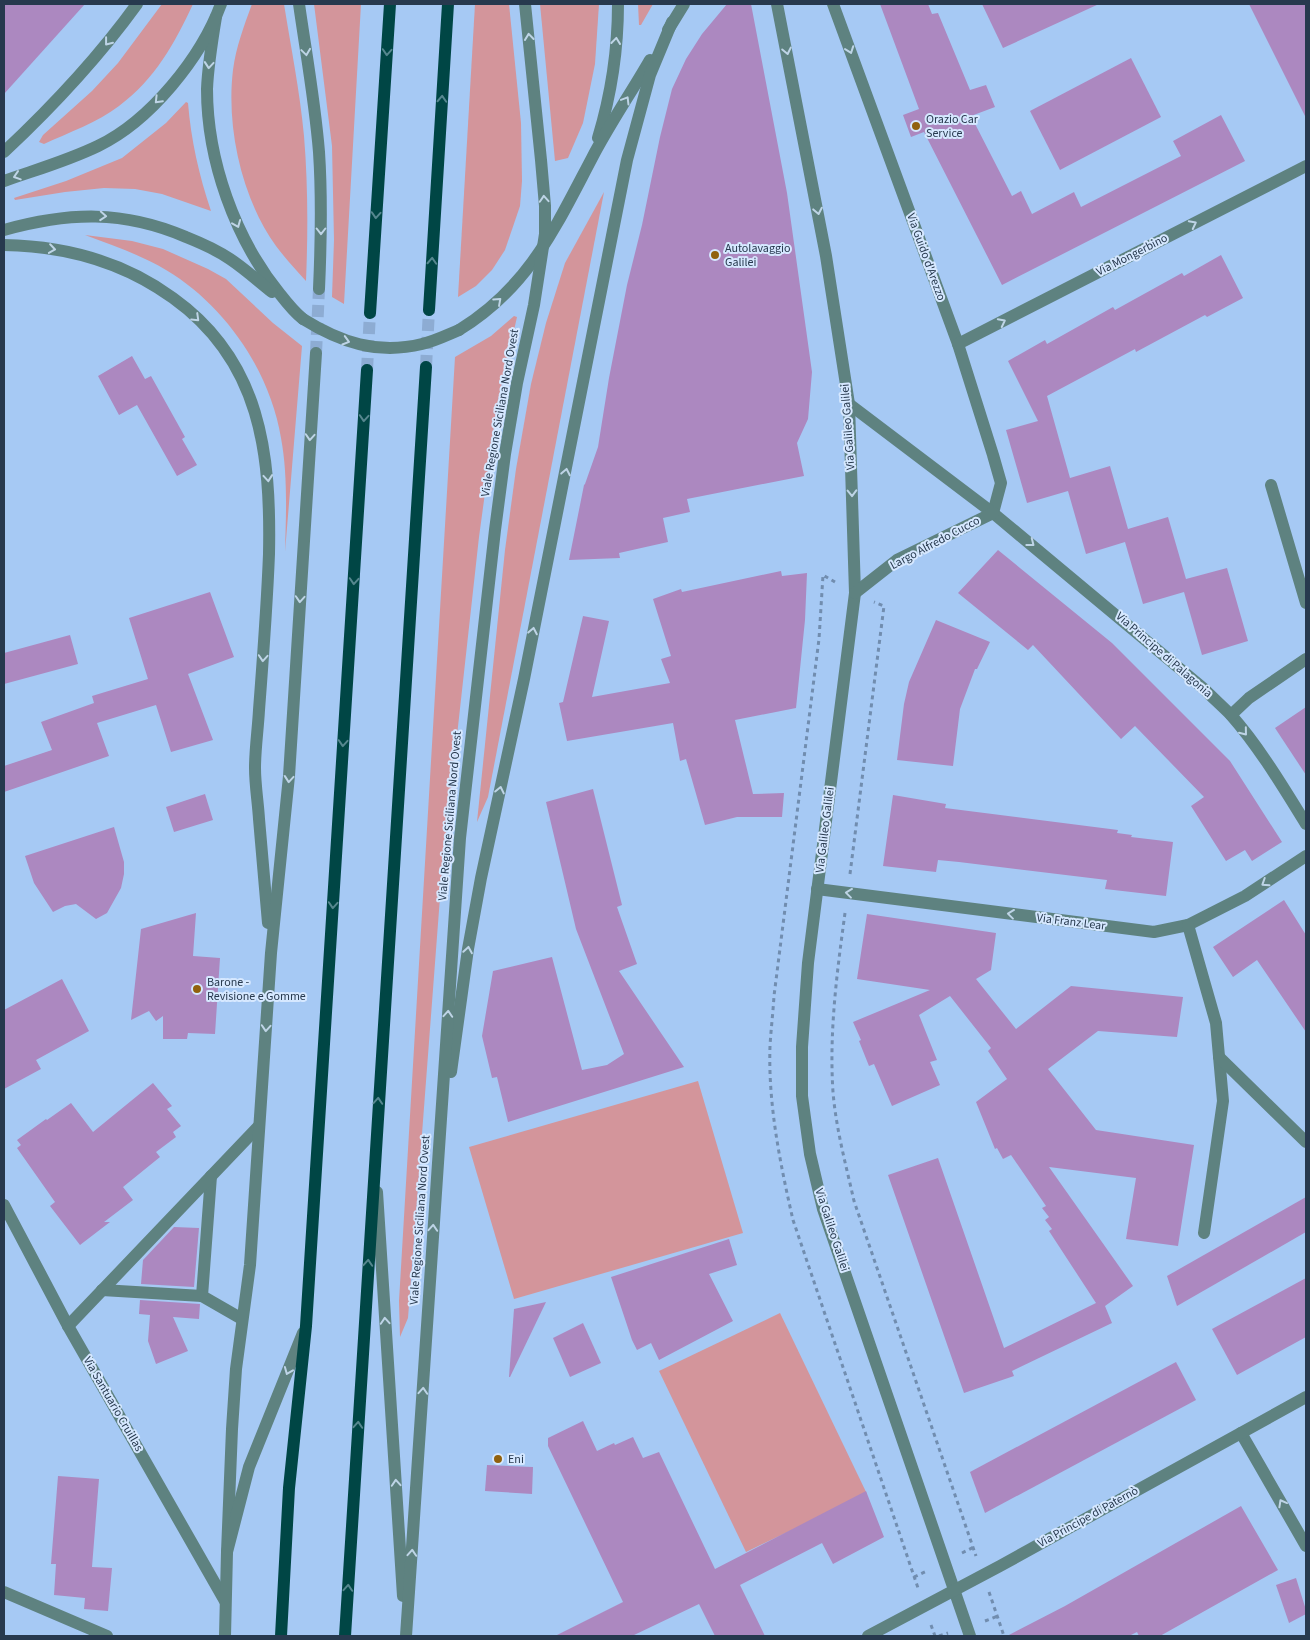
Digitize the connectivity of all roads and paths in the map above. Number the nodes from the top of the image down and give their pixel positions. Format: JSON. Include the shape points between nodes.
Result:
{"nodes":[{"id":1,"x":137,"y":4,"type":"edge"},
{"id":2,"x":221,"y":4,"type":"edge"},
{"id":3,"x":299,"y":4,"type":"edge"},
{"id":4,"x":390,"y":4,"type":"edge"},
{"id":5,"x":448,"y":4,"type":"edge"},
{"id":6,"x":525,"y":4,"type":"edge"},
{"id":7,"x":618,"y":4,"type":"edge"},
{"id":8,"x":684,"y":4,"type":"edge"},
{"id":9,"x":777,"y":4,"type":"edge"},
{"id":10,"x":834,"y":4,"type":"edge"},
{"id":11,"x":216,"y":17,"type":"junction"},
{"id":12,"x":672,"y":22,"type":"junction"},
{"id":13,"x":4,"y":152,"type":"edge"},
{"id":14,"x":592,"y":157,"type":"junction"},
{"id":15,"x":1306,"y":166,"type":"edge"},
{"id":16,"x":4,"y":181,"type":"edge"},
{"id":17,"x":4,"y":230,"type":"edge"},
{"id":18,"x":4,"y":245,"type":"edge"},
{"id":19,"x":543,"y":247,"type":"junction"},
{"id":20,"x":319,"y":289,"type":"tunnel mouth"},
{"id":21,"x":429,"y":310,"type":"tunnel mouth"},
{"id":22,"x":370,"y":313,"type":"tunnel mouth"},
{"id":23,"x":299,"y":316,"type":"junction"},
{"id":24,"x":958,"y":344,"type":"junction"},
{"id":25,"x":316,"y":353,"type":"tunnel mouth"},
{"id":26,"x":426,"y":367,"type":"tunnel mouth"},
{"id":27,"x":367,"y":370,"type":"tunnel mouth"},
{"id":28,"x":849,"y":404,"type":"junction"},
{"id":29,"x":1271,"y":485,"type":"dead end"},
{"id":30,"x":993,"y":512,"type":"junction"},
{"id":31,"x":823,"y":575,"type":"dead end"},
{"id":32,"x":854,"y":593,"type":"junction"},
{"id":33,"x":1306,"y":603,"type":"edge"},
{"id":34,"x":884,"y":606,"type":"dead end"},
{"id":35,"x":1306,"y":659,"type":"edge"},
{"id":36,"x":1231,"y":716,"type":"junction"},
{"id":37,"x":1306,"y":824,"type":"edge"},
{"id":38,"x":1306,"y":856,"type":"edge"},
{"id":39,"x":851,"y":862,"type":"dead end"},
{"id":40,"x":817,"y":889,"type":"junction"},
{"id":41,"x":845,"y":912,"type":"dead end"},
{"id":42,"x":1188,"y":925,"type":"junction"},
{"id":43,"x":271,"y":953,"type":"junction"},
{"id":44,"x":1220,"y":1057,"type":"junction"},
{"id":45,"x":259,"y":1126,"type":"junction"},
{"id":46,"x":1306,"y":1142,"type":"edge"},
{"id":47,"x":375,"y":1152,"type":"junction"},
{"id":48,"x":211,"y":1176,"type":"junction"},
{"id":49,"x":436,"y":1189,"type":"junction"},
{"id":50,"x":4,"y":1205,"type":"edge"},
{"id":51,"x":1204,"y":1233,"type":"dead end"},
{"id":52,"x":102,"y":1290,"type":"junction"},
{"id":53,"x":202,"y":1296,"type":"junction"},
{"id":54,"x":242,"y":1318,"type":"junction"},
{"id":55,"x":68,"y":1326,"type":"junction"},
{"id":56,"x":306,"y":1326,"type":"junction"},
{"id":57,"x":1306,"y":1397,"type":"edge"},
{"id":58,"x":1241,"y":1433,"type":"junction"},
{"id":59,"x":1306,"y":1546,"type":"edge"},
{"id":60,"x":227,"y":1552,"type":"junction"},
{"id":61,"x":975,"y":1552,"type":"dead end"},
{"id":62,"x":916,"y":1582,"type":"dead end"},
{"id":63,"x":954,"y":1590,"type":"junction"},
{"id":64,"x":4,"y":1592,"type":"edge"},
{"id":65,"x":225,"y":1601,"type":"junction"},
{"id":66,"x":993,"y":1603,"type":"dead end"},
{"id":67,"x":107,"y":1636,"type":"edge"},
{"id":68,"x":225,"y":1636,"type":"edge"},
{"id":69,"x":281,"y":1636,"type":"edge"},
{"id":70,"x":345,"y":1636,"type":"edge"},
{"id":71,"x":406,"y":1636,"type":"edge"},
{"id":72,"x":868,"y":1636,"type":"edge"},
{"id":73,"x":970,"y":1636,"type":"edge"},
{"id":74,"x":1004,"y":1636,"type":"edge"}],
"edges":[{"from":1,"to":13,"type":"street","one_way":true,"via":[[63,95]]},
{"from":2,"to":11,"type":"street"},
{"from":3,"to":20,"type":"street","one_way":true,"via":[[319,153]]},
{"from":4,"to":22,"type":"main road","one_way":true},
{"from":21,"to":5,"type":"main road","one_way":true},
{"from":19,"to":6,"type":"street","name":"Viale Regione Siciliana Nord Ovest","one_way":true,"via":[[542,160]]},
{"from":14,"to":7,"type":"street","one_way":true,"via":[[605,116],[618,26]]},
{"from":8,"to":12,"type":"street"},
{"from":9,"to":28,"type":"street","name":"Via Galileo Galilei","one_way":true,"via":[[826,256]]},
{"from":10,"to":24,"type":"street","name":"Via Guido d'Arezzo","one_way":true},
{"from":11,"to":16,"type":"street","one_way":true,"via":[[179,77],[124,131],[99,146]]},
{"from":11,"to":23,"type":"street","one_way":true,"via":[[208,89],[209,120],[221,176],[235,217],[254,257]]},
{"from":14,"to":12,"type":"street","one_way":true},
{"from":49,"to":12,"type":"street","one_way":true,"via":[[468,949],[481,878],[627,160],[650,75]]},
{"from":14,"to":19,"type":"street"},
{"from":24,"to":15,"type":"street","name":"Via Mongerbino","one_way":true},
{"from":17,"to":23,"type":"street","one_way":true,"via":[[77,216],[104,216],[156,225],[230,258]]},
{"from":18,"to":43,"type":"street","one_way":true,"via":[[84,255],[137,275],[161,289],[214,336],[250,397],[263,445],[269,500],[268,591],[255,769]]},
{"from":23,"to":19,"type":"street","one_way":true,"bridge":true,"via":[[341,340],[364,346],[423,344],[459,330],[478,318],[512,288]]},
{"from":49,"to":19,"type":"street","name":"Viale Regione Siciliana Nord Ovest","one_way":true,"via":[[460,838],[474,712],[504,454]]},
{"from":24,"to":30,"type":"street","name":"Via Guido d'Arezzo","via":[[1001,483]]},
{"from":25,"to":43,"type":"street","one_way":true,"via":[[290,776]]},
{"from":47,"to":26,"type":"main road","one_way":true},
{"from":27,"to":56,"type":"main road","one_way":true},
{"from":28,"to":30,"type":"street","name":"Via Principe di Palagonia"},
{"from":28,"to":32,"type":"street","name":"Via Galileo Galilei","one_way":true},
{"from":29,"to":33,"type":"street"},
{"from":30,"to":32,"type":"street","name":"Largo Alfredo Cucco","via":[[897,560]]},
{"from":30,"to":36,"type":"street","name":"Via Principe di Palagonia","one_way":true,"via":[[1174,662]]},
{"from":31,"to":62,"type":"path","via":[[819,639],[774,996],[770,1047],[772,1099],[780,1161],[793,1220]]},
{"from":32,"to":40,"type":"street","name":"Via Galileo Galilei"},
{"from":34,"to":39,"type":"path"},
{"from":35,"to":36,"type":"street","via":[[1249,698]]},
{"from":36,"to":37,"type":"street","name":"Via Principe di Palagonia","one_way":true,"via":[[1271,768]]},
{"from":38,"to":42,"type":"street","name":"Via Franz Lear","one_way":true,"via":[[1245,896]]},
{"from":42,"to":40,"type":"street","name":"Via Franz Lear","one_way":true,"via":[[1154,932]]},
{"from":40,"to":63,"type":"street","name":"Via Galileo Galilei","via":[[802,1048],[802,1096],[810,1154],[823,1209]]},
{"from":41,"to":61,"type":"path","via":[[831,1045],[833,1094],[840,1140],[854,1201]]},
{"from":42,"to":44,"type":"street","via":[[1216,1023]]},
{"from":43,"to":45,"type":"street","one_way":true},
{"from":44,"to":46,"type":"street"},
{"from":44,"to":51,"type":"street","via":[[1223,1100]]},
{"from":45,"to":48,"type":"street"},
{"from":45,"to":54,"type":"street","via":[[250,1265]]},
{"from":70,"to":47,"type":"main road","one_way":true},
{"from":71,"to":47,"type":"street","one_way":true},
{"from":48,"to":52,"type":"street"},
{"from":48,"to":53,"type":"street"},
{"from":71,"to":49,"type":"street","name":"Viale Regione Siciliana Nord Ovest","one_way":true},
{"from":50,"to":55,"type":"street","name":"Via Santuario Cruillas"},
{"from":52,"to":53,"type":"street"},
{"from":52,"to":55,"type":"street"},
{"from":53,"to":54,"type":"street"},
{"from":54,"to":60,"type":"street","via":[[232,1419]]},
{"from":55,"to":65,"type":"street","name":"Via Santuario Cruillas"},
{"from":56,"to":60,"type":"street","one_way":true,"via":[[249,1467]]},
{"from":56,"to":69,"type":"main road","via":[[289,1488]]},
{"from":57,"to":58,"type":"street","name":"Via Principe di Paternò"},
{"from":59,"to":58,"type":"street","one_way":true},
{"from":58,"to":63,"type":"street","name":"Via Principe di Paternò"},
{"from":60,"to":65,"type":"street"},
{"from":63,"to":72,"type":"street","name":"Via Principe di Paternò"},
{"from":63,"to":73,"type":"street","name":"Via Galileo Galilei"},
{"from":64,"to":67,"type":"street"},
{"from":65,"to":68,"type":"street"},
{"from":66,"to":74,"type":"path"}]}
